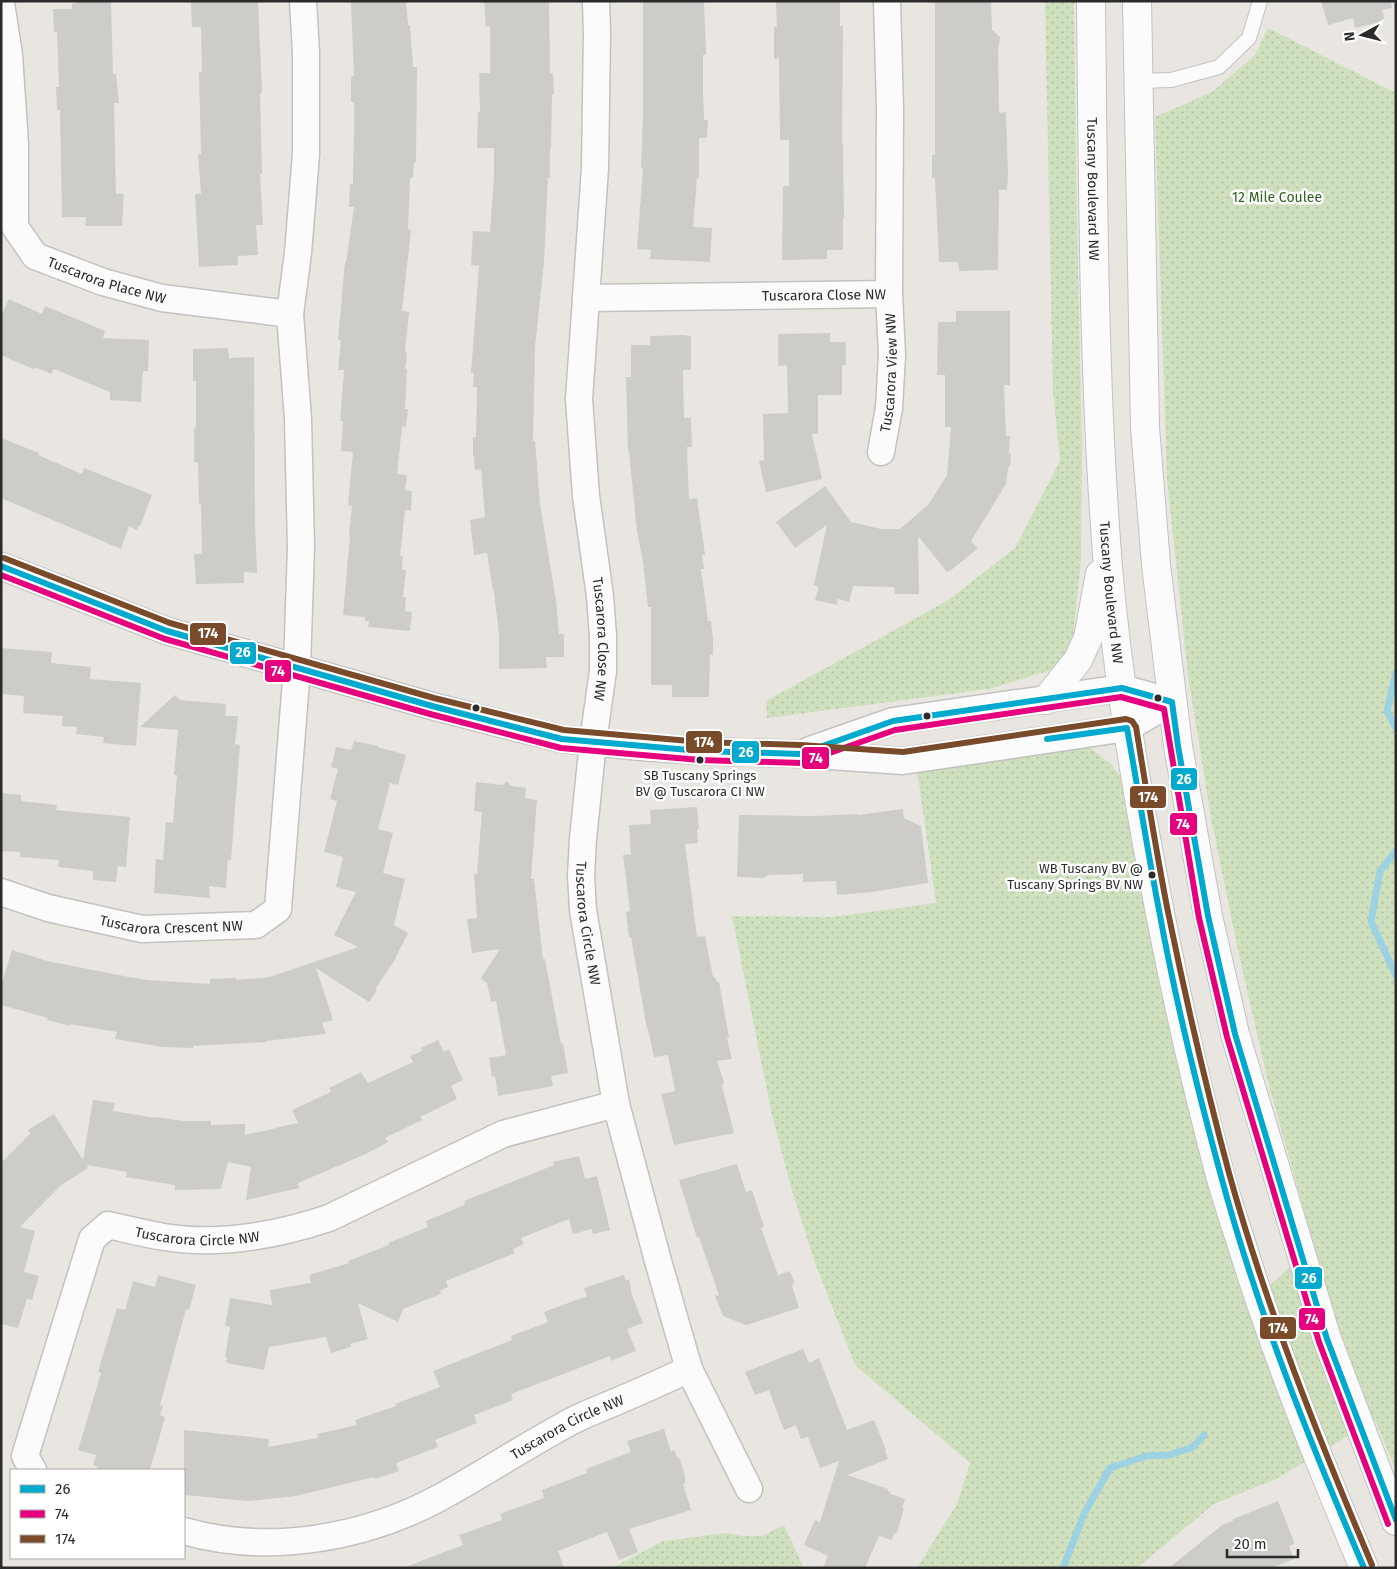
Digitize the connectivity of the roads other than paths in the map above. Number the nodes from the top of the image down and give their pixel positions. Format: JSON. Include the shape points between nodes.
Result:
{"nodes":[{"id":1,"x":303,"y":1,"type":"edge"},
{"id":2,"x":596,"y":1,"type":"edge"},
{"id":3,"x":886,"y":1,"type":"edge"},
{"id":4,"x":1091,"y":1,"type":"edge"},
{"id":5,"x":1138,"y":1,"type":"edge"},
{"id":6,"x":1260,"y":1,"type":"edge"},
{"id":7,"x":1,"y":3,"type":"edge"},
{"id":8,"x":1138,"y":81,"type":"junction"},
{"id":9,"x":889,"y":294,"type":"junction"},
{"id":10,"x":586,"y":298,"type":"junction"},
{"id":11,"x":290,"y":314,"type":"junction"},
{"id":12,"x":881,"y":452,"type":"dead end"},
{"id":13,"x":1106,"y":543,"type":"junction"},
{"id":14,"x":1,"y":566,"type":"edge"},
{"id":15,"x":296,"y":668,"type":"junction"},
{"id":16,"x":1122,"y":688,"type":"junction"},
{"id":17,"x":1046,"y":700,"type":"junction"},
{"id":18,"x":1172,"y":702,"type":"junction"},
{"id":19,"x":1127,"y":728,"type":"junction"},
{"id":20,"x":593,"y":742,"type":"junction"},
{"id":21,"x":800,"y":754,"type":"junction"},
{"id":22,"x":1,"y":892,"type":"edge"},
{"id":23,"x":616,"y":1104,"type":"junction"},
{"id":24,"x":689,"y":1368,"type":"junction"},
{"id":25,"x":32,"y":1469,"type":"edge"},
{"id":26,"x":749,"y":1489,"type":"dead end"},
{"id":27,"x":1396,"y":1521,"type":"edge"},
{"id":28,"x":185,"y":1531,"type":"edge"},
{"id":29,"x":1364,"y":1568,"type":"edge"}],
"edges":[{"from":1,"to":11,"type":"street","via":[[306,154]]},
{"from":2,"to":10,"type":"street","name":"Tuscarora Close NW","via":[[595,168]]},
{"from":3,"to":9,"type":"street","name":"Tuscarora Close NW","via":[[890,110]]},
{"from":4,"to":13,"type":"street","name":"Tuscany Boulevard NW","via":[[1095,317]]},
{"from":5,"to":8,"type":"street"},
{"from":6,"to":8,"type":"lane","via":[[1249,38],[1219,67],[1171,80]]},
{"from":7,"to":11,"type":"street","name":"Tuscarora Place NW","via":[[9,56],[14,135],[14,227],[35,256],[103,282],[162,298]]},
{"from":8,"to":18,"type":"street","via":[[1145,427],[1156,565]]},
{"from":9,"to":10,"type":"street","name":"Tuscarora Close NW"},
{"from":9,"to":12,"type":"street","name":"Tuscarora View NW","via":[[890,408]]},
{"from":10,"to":20,"type":"street","name":"Tuscarora Close NW","via":[[579,398],[585,486],[604,636],[601,692]]},
{"from":11,"to":15,"type":"street","via":[[298,419],[302,547]]},
{"from":13,"to":16,"type":"street","name":"Tuscany Boulevard NW"},
{"from":13,"to":17,"type":"street","via":[[1088,638],[1078,660]]},
{"from":14,"to":15,"type":"street","via":[[167,631]]},
{"from":15,"to":20,"type":"street","via":[[521,729],[562,739]]},
{"from":15,"to":22,"type":"street","name":"Tuscarora Crescent NW","via":[[278,909],[264,920],[256,925],[142,929],[48,908]]},
{"from":16,"to":17,"type":"street"},
{"from":16,"to":18,"type":"street"},
{"from":16,"to":19,"type":"street","name":"Tuscany Boulevard NW"},
{"from":17,"to":21,"type":"street","via":[[893,721]]},
{"from":18,"to":19,"type":"street"},
{"from":18,"to":27,"type":"street","via":[[1208,916],[1235,1034],[1326,1339]]},
{"from":19,"to":21,"type":"street","via":[[903,761]]},
{"from":19,"to":29,"type":"street","name":"Tuscany Boulevard NW","via":[[1159,912],[1220,1177],[1271,1333],[1317,1458]]},
{"from":20,"to":21,"type":"street","via":[[701,751]]},
{"from":20,"to":23,"type":"street","name":"Tuscarora Circle NW","via":[[583,839],[583,910]]},
{"from":23,"to":24,"type":"street","name":"Tuscarora Circle NW"},
{"from":23,"to":25,"type":"street","name":"Tuscarora Circle NW","via":[[503,1134],[329,1218],[299,1228],[213,1241],[163,1237],[108,1224],[92,1239],[25,1456]]},
{"from":24,"to":26,"type":"street"},
{"from":24,"to":28,"type":"street","name":"Tuscarora Circle NW","via":[[574,1420],[440,1498],[380,1524],[349,1533],[285,1542],[225,1539]]}]}
